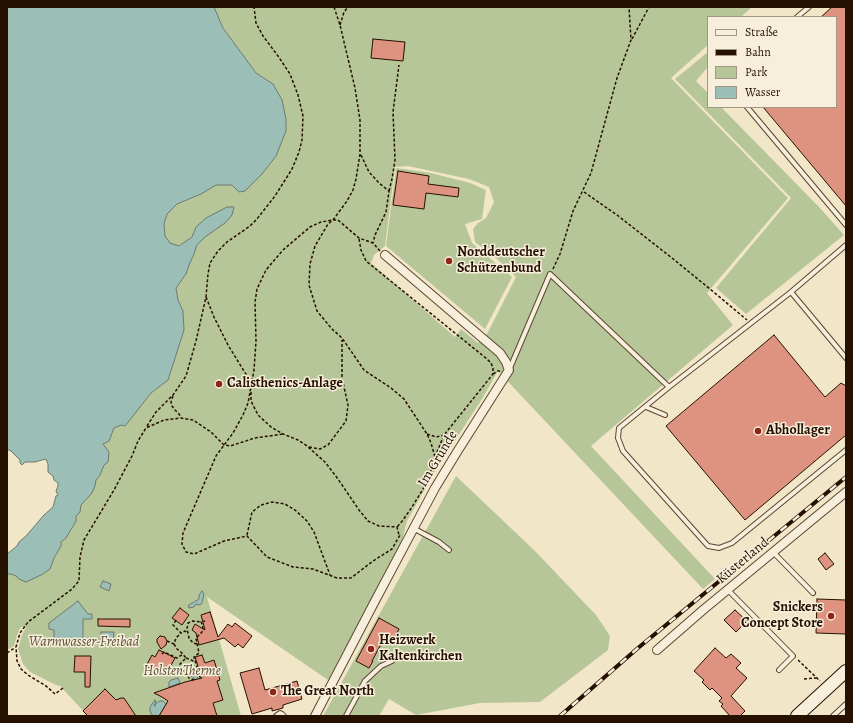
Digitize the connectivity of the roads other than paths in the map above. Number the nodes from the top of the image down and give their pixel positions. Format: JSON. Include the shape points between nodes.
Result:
{"nodes":[{"id":1,"x":810,"y":7,"type":"edge"},
{"id":2,"x":799,"y":16,"type":"edge"},
{"id":3,"x":749,"y":108,"type":"edge"},
{"id":4,"x":846,"y":225,"type":"edge"},
{"id":5,"x":846,"y":245,"type":"edge"},
{"id":6,"x":385,"y":255,"type":"road end"},
{"id":7,"x":791,"y":292,"type":"junction"},
{"id":8,"x":846,"y":358,"type":"edge"},
{"id":9,"x":509,"y":370,"type":"junction"},
{"id":10,"x":669,"y":387,"type":"junction"},
{"id":11,"x":646,"y":407,"type":"junction"},
{"id":12,"x":666,"y":415,"type":"dead end"},
{"id":13,"x":846,"y":450,"type":"edge"},
{"id":14,"x":846,"y":492,"type":"edge"},
{"id":15,"x":413,"y":528,"type":"junction"},
{"id":16,"x":450,"y":550,"type":"dead end"},
{"id":17,"x":773,"y":552,"type":"junction"},
{"id":18,"x":728,"y":590,"type":"junction"},
{"id":19,"x":814,"y":593,"type":"dead end"},
{"id":20,"x":657,"y":650,"type":"dead end"},
{"id":21,"x":392,"y":661,"type":"dead end"},
{"id":22,"x":779,"y":670,"type":"dead end"},
{"id":23,"x":846,"y":671,"type":"edge"},
{"id":24,"x":846,"y":704,"type":"edge"},
{"id":25,"x":276,"y":716,"type":"edge"},
{"id":26,"x":284,"y":716,"type":"edge"},
{"id":27,"x":315,"y":716,"type":"edge"},
{"id":28,"x":346,"y":716,"type":"edge"},
{"id":29,"x":797,"y":716,"type":"edge"},
{"id":30,"x":833,"y":716,"type":"edge"}],
"edges":[{"from":1,"to":2,"type":"lane"},
{"from":3,"to":4,"type":"lane"},
{"from":5,"to":7,"type":"lane"},
{"from":6,"to":9,"type":"street","via":[[500,353]]},
{"from":7,"to":8,"type":"lane"},
{"from":7,"to":10,"type":"lane"},
{"from":9,"to":10,"type":"lane","via":[[550,274]]},
{"from":9,"to":15,"type":"street","name":"Im Grunde","via":[[456,452]]},
{"from":10,"to":11,"type":"lane"},
{"from":11,"to":12,"type":"lane"},
{"from":11,"to":13,"type":"lane","via":[[619,428],[618,438],[623,451],[708,546],[719,548],[732,543]]},
{"from":14,"to":17,"type":"street","name":"Küsterland"},
{"from":15,"to":16,"type":"lane"},
{"from":15,"to":27,"type":"street","name":"Im Grunde"},
{"from":17,"to":18,"type":"street","name":"Küsterland"},
{"from":17,"to":19,"type":"lane"},
{"from":18,"to":20,"type":"street","name":"Küsterland"},
{"from":18,"to":22,"type":"lane","via":[[794,656]]},
{"from":21,"to":28,"type":"lane","via":[[380,666],[365,681]]},
{"from":23,"to":29,"type":"main road"},
{"from":24,"to":30,"type":"lane"},
{"from":25,"to":26,"type":"lane","via":[[280,713]]}]}
